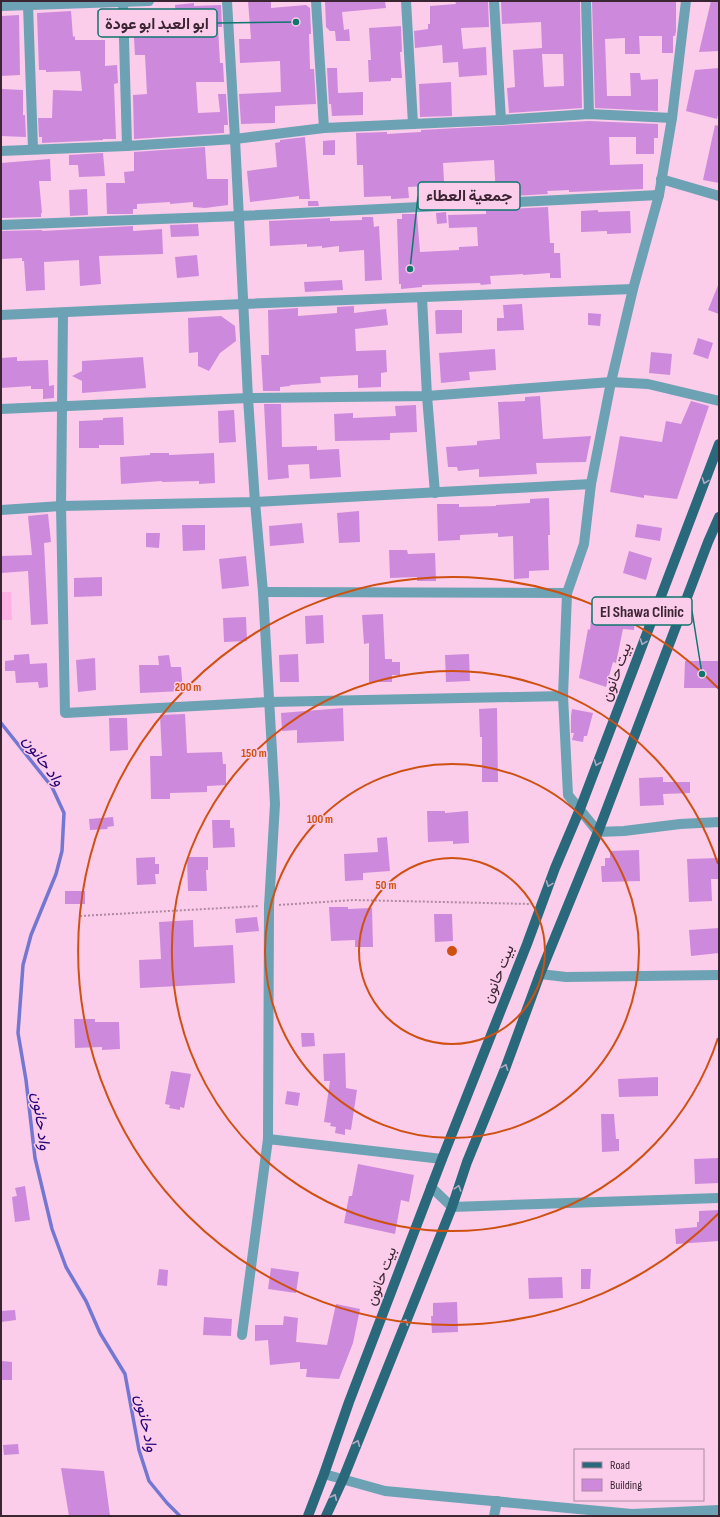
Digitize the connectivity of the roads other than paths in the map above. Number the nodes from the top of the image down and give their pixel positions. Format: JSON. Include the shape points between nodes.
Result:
{"nodes":[{"id":1,"x":149,"y":1,"type":"edge"},
{"id":2,"x":227,"y":1,"type":"edge"},
{"id":3,"x":316,"y":1,"type":"edge"},
{"id":4,"x":406,"y":1,"type":"edge"},
{"id":5,"x":494,"y":1,"type":"edge"},
{"id":6,"x":586,"y":1,"type":"edge"},
{"id":7,"x":686,"y":1,"type":"edge"},
{"id":8,"x":70,"y":2,"type":"edge"},
{"id":9,"x":122,"y":3,"type":"junction"},
{"id":10,"x":28,"y":5,"type":"junction"},
{"id":11,"x":1,"y":6,"type":"edge"},
{"id":12,"x":589,"y":114,"type":"junction"},
{"id":13,"x":672,"y":118,"type":"junction"},
{"id":14,"x":501,"y":120,"type":"junction"},
{"id":15,"x":413,"y":124,"type":"junction"},
{"id":16,"x":324,"y":128,"type":"junction"},
{"id":17,"x":235,"y":139,"type":"junction"},
{"id":18,"x":127,"y":146,"type":"junction"},
{"id":19,"x":33,"y":149,"type":"junction"},
{"id":20,"x":1,"y":151,"type":"edge"},
{"id":21,"x":661,"y":179,"type":"junction"},
{"id":22,"x":659,"y":195,"type":"junction"},
{"id":23,"x":719,"y":196,"type":"edge"},
{"id":24,"x":239,"y":216,"type":"junction"},
{"id":25,"x":1,"y":225,"type":"edge"},
{"id":26,"x":633,"y":289,"type":"junction"},
{"id":27,"x":422,"y":298,"type":"junction"},
{"id":28,"x":244,"y":304,"type":"junction"},
{"id":29,"x":63,"y":312,"type":"junction"},
{"id":30,"x":1,"y":315,"type":"edge"},
{"id":31,"x":612,"y":382,"type":"junction"},
{"id":32,"x":428,"y":396,"type":"junction"},
{"id":33,"x":248,"y":398,"type":"junction"},
{"id":34,"x":719,"y":402,"type":"edge"},
{"id":35,"x":62,"y":406,"type":"junction"},
{"id":36,"x":1,"y":409,"type":"edge"},
{"id":37,"x":719,"y":444,"type":"edge"},
{"id":38,"x":591,"y":484,"type":"junction"},
{"id":39,"x":435,"y":493,"type":"junction"},
{"id":40,"x":255,"y":502,"type":"junction"},
{"id":41,"x":61,"y":506,"type":"junction"},
{"id":42,"x":1,"y":510,"type":"edge"},
{"id":43,"x":719,"y":517,"type":"edge"},
{"id":44,"x":263,"y":592,"type":"junction"},
{"id":45,"x":567,"y":593,"type":"junction"},
{"id":46,"x":563,"y":696,"type":"junction"},
{"id":47,"x":270,"y":702,"type":"junction"},
{"id":48,"x":580,"y":809,"type":"junction"},
{"id":49,"x":719,"y":822,"type":"edge"},
{"id":50,"x":598,"y":832,"type":"junction"},
{"id":51,"x":540,"y":974,"type":"junction"},
{"id":52,"x":719,"y":975,"type":"edge"},
{"id":53,"x":268,"y":1139,"type":"junction"},
{"id":54,"x":442,"y":1159,"type":"junction"},
{"id":55,"x":431,"y":1188,"type":"junction"},
{"id":56,"x":719,"y":1198,"type":"edge"},
{"id":57,"x":452,"y":1207,"type":"junction"},
{"id":58,"x":242,"y":1335,"type":"dead end"},
{"id":59,"x":324,"y":1474,"type":"junction"},
{"id":60,"x":343,"y":1479,"type":"junction"},
{"id":61,"x":497,"y":1501,"type":"junction"},
{"id":62,"x":719,"y":1510,"type":"edge"},
{"id":63,"x":308,"y":1516,"type":"edge"},
{"id":64,"x":326,"y":1516,"type":"edge"},
{"id":65,"x":494,"y":1516,"type":"edge"}],
"edges":[{"from":1,"to":9,"type":"street"},
{"from":2,"to":17,"type":"street"},
{"from":3,"to":16,"type":"street"},
{"from":4,"to":15,"type":"street"},
{"from":5,"to":14,"type":"street"},
{"from":6,"to":12,"type":"street"},
{"from":7,"to":13,"type":"street"},
{"from":8,"to":9,"type":"street"},
{"from":8,"to":10,"type":"street"},
{"from":9,"to":18,"type":"street"},
{"from":10,"to":11,"type":"street"},
{"from":10,"to":19,"type":"street"},
{"from":12,"to":13,"type":"street"},
{"from":12,"to":14,"type":"street"},
{"from":13,"to":21,"type":"street"},
{"from":14,"to":15,"type":"street"},
{"from":15,"to":16,"type":"street"},
{"from":16,"to":17,"type":"street"},
{"from":17,"to":18,"type":"street"},
{"from":17,"to":24,"type":"street"},
{"from":18,"to":19,"type":"street"},
{"from":19,"to":20,"type":"street"},
{"from":21,"to":22,"type":"street"},
{"from":21,"to":23,"type":"street"},
{"from":22,"to":24,"type":"street"},
{"from":22,"to":26,"type":"street"},
{"from":24,"to":25,"type":"street"},
{"from":24,"to":28,"type":"street"},
{"from":26,"to":27,"type":"street"},
{"from":26,"to":31,"type":"street"},
{"from":27,"to":28,"type":"street"},
{"from":27,"to":32,"type":"street"},
{"from":28,"to":29,"type":"street"},
{"from":28,"to":33,"type":"street"},
{"from":29,"to":30,"type":"street"},
{"from":29,"to":35,"type":"street"},
{"from":31,"to":32,"type":"street"},
{"from":31,"to":34,"type":"street","via":[[648,384]]},
{"from":31,"to":38,"type":"street"},
{"from":32,"to":33,"type":"street"},
{"from":32,"to":39,"type":"street"},
{"from":33,"to":35,"type":"street"},
{"from":33,"to":40,"type":"street"},
{"from":35,"to":36,"type":"street"},
{"from":35,"to":41,"type":"street"},
{"from":37,"to":48,"type":"main road","name":"بيت حانون","one_way":true},
{"from":38,"to":39,"type":"street"},
{"from":38,"to":45,"type":"street","via":[[584,544]]},
{"from":39,"to":40,"type":"street"},
{"from":40,"to":41,"type":"street"},
{"from":40,"to":44,"type":"street"},
{"from":41,"to":42,"type":"street"},
{"from":41,"to":47,"type":"street","via":[[65,713]]},
{"from":43,"to":50,"type":"main road"},
{"from":44,"to":45,"type":"street"},
{"from":44,"to":47,"type":"street"},
{"from":45,"to":46,"type":"street"},
{"from":46,"to":47,"type":"street"},
{"from":46,"to":48,"type":"street","via":[[568,795]]},
{"from":47,"to":53,"type":"street","via":[[275,804],[270,906]]},
{"from":48,"to":50,"type":"street"},
{"from":48,"to":54,"type":"main road","name":"بيت حانون","one_way":true},
{"from":49,"to":50,"type":"street"},
{"from":50,"to":51,"type":"main road"},
{"from":51,"to":52,"type":"street","via":[[566,977]]},
{"from":57,"to":51,"type":"main road","one_way":true,"via":[[466,1162]]},
{"from":53,"to":54,"type":"street"},
{"from":53,"to":58,"type":"street"},
{"from":54,"to":55,"type":"main road","name":"بيت حانون"},
{"from":55,"to":57,"type":"street"},
{"from":55,"to":59,"type":"main road","name":"بيت حانون"},
{"from":56,"to":57,"type":"street"},
{"from":60,"to":57,"type":"main road","one_way":true},
{"from":59,"to":60,"type":"street"},
{"from":59,"to":63,"type":"main road","name":"بيت حانون"},
{"from":60,"to":61,"type":"street","via":[[385,1491]]},
{"from":64,"to":60,"type":"main road","one_way":true},
{"from":61,"to":62,"type":"street","via":[[632,1514]]},
{"from":61,"to":65,"type":"street"}]}
